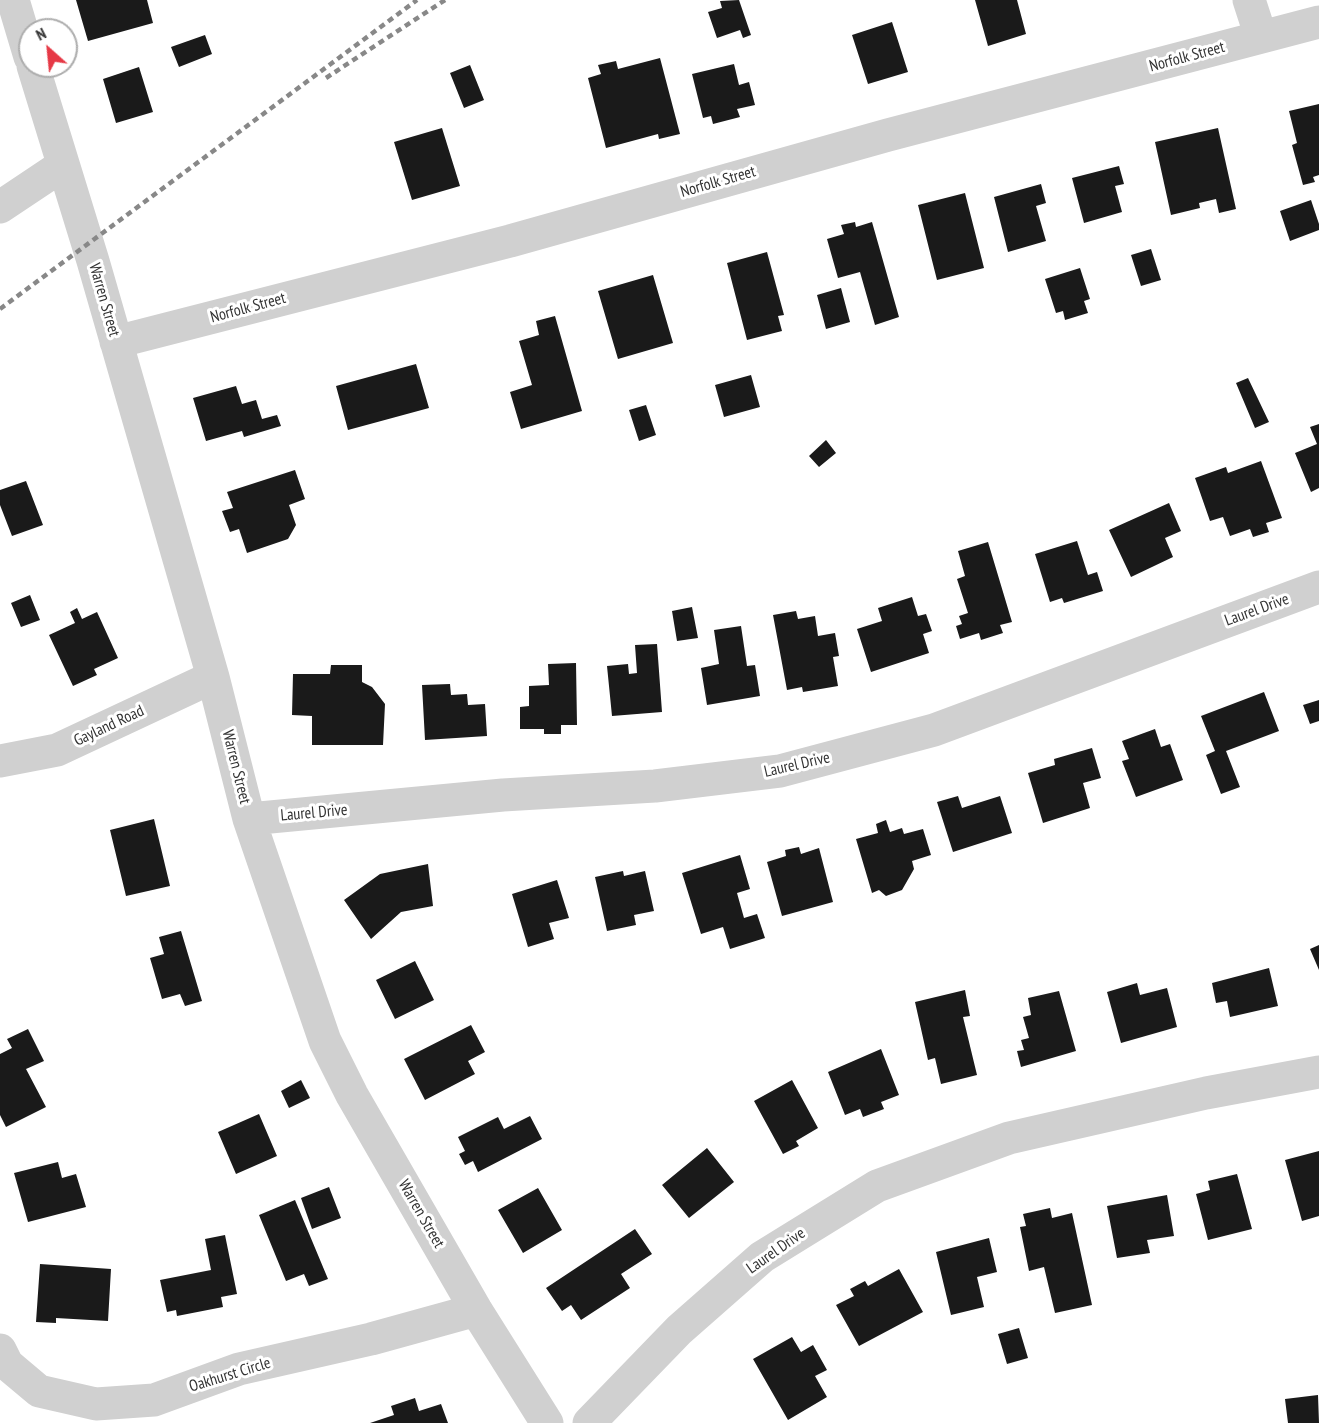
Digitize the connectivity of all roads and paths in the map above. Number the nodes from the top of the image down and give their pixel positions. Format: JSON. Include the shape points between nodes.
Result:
{"nodes":[{"id":1,"x":13,"y":0,"type":"edge"},
{"id":2,"x":1249,"y":0,"type":"edge"},
{"id":3,"x":18,"y":18,"type":"edge"},
{"id":4,"x":1319,"y":22,"type":"edge"},
{"id":5,"x":1262,"y":37,"type":"junction"},
{"id":6,"x":37,"y":78,"type":"edge"},
{"id":7,"x":63,"y":165,"type":"junction"},
{"id":8,"x":0,"y":207,"type":"edge"},
{"id":9,"x":116,"y":342,"type":"junction"},
{"id":10,"x":1319,"y":587,"type":"edge"},
{"id":11,"x":213,"y":677,"type":"junction"},
{"id":12,"x":0,"y":761,"type":"edge"},
{"id":13,"x":249,"y":819,"type":"junction"},
{"id":14,"x":1319,"y":1072,"type":"edge"},
{"id":15,"x":476,"y":1310,"type":"junction"},
{"id":16,"x":0,"y":1350,"type":"edge"},
{"id":17,"x":547,"y":1423,"type":"edge"},
{"id":18,"x":589,"y":1423,"type":"edge"}],
"edges":[{"from":1,"to":3,"type":"street"},
{"from":2,"to":5,"type":"street"},
{"from":4,"to":5,"type":"street","name":"Norfolk Street"},
{"from":5,"to":9,"type":"street","name":"Norfolk Street","via":[[888,135],[510,241]]},
{"from":6,"to":7,"type":"street","name":"Warren Street"},
{"from":7,"to":8,"type":"street"},
{"from":7,"to":9,"type":"street","name":"Warren Street"},
{"from":9,"to":11,"type":"street","name":"Warren Street"},
{"from":10,"to":13,"type":"street","name":"Laurel Drive","via":[[934,730],[780,771],[655,786],[503,795]]},
{"from":11,"to":12,"type":"street","name":"Gayland Road","via":[[57,750]]},
{"from":11,"to":13,"type":"street","name":"Warren Street"},
{"from":13,"to":15,"type":"street","name":"Warren Street","via":[[325,1041]]},
{"from":14,"to":18,"type":"street","name":"Laurel Drive","via":[[1009,1138],[877,1186],[762,1257],[679,1330]]},
{"from":15,"to":16,"type":"street","name":"Oakhurst Circle","via":[[239,1369],[154,1400],[96,1404],[39,1390],[7,1364]]},
{"from":15,"to":17,"type":"street","name":"Warren Street"}]}
